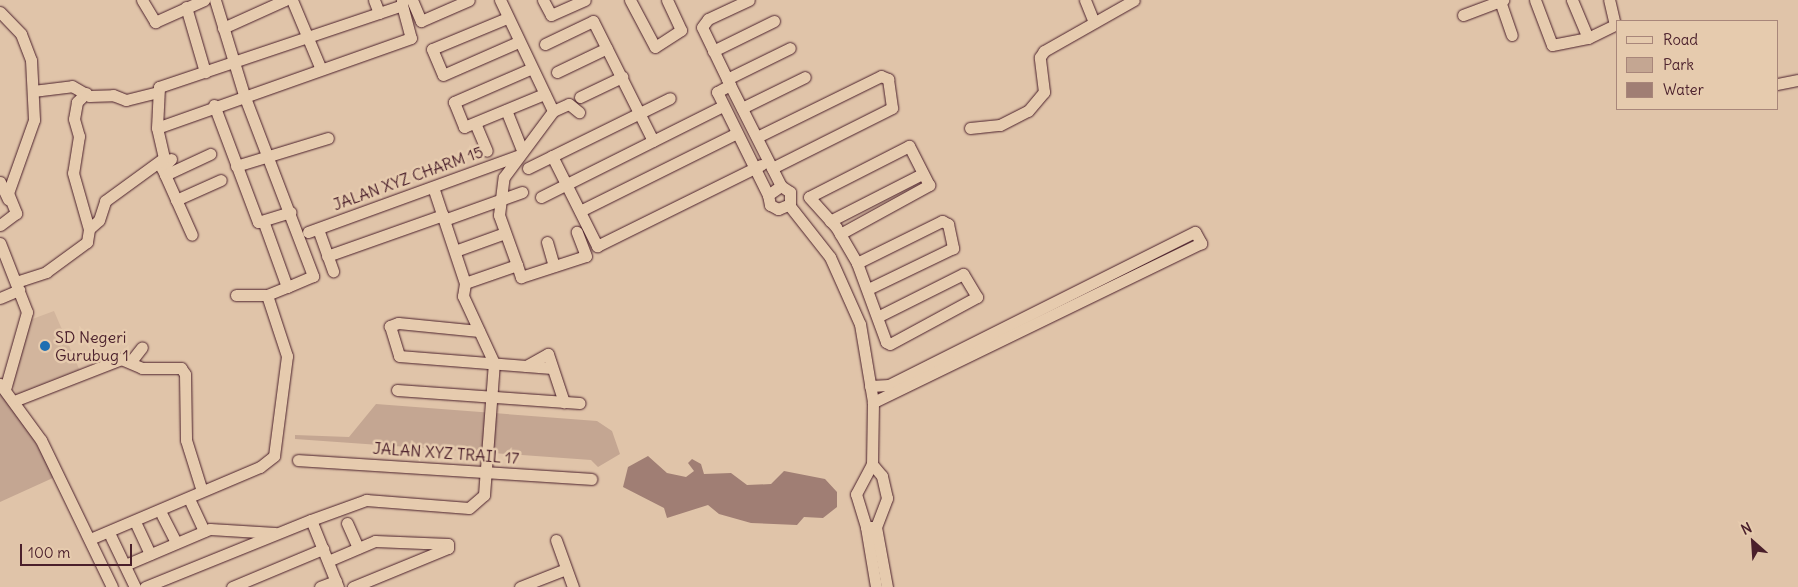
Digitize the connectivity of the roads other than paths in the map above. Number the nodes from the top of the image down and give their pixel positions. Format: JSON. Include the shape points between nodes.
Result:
{"nodes":[{"id":1,"x":142,"y":0,"type":"edge"},
{"id":2,"x":204,"y":0,"type":"edge"},
{"id":3,"x":215,"y":0,"type":"edge"},
{"id":4,"x":285,"y":0,"type":"edge"},
{"id":5,"x":292,"y":0,"type":"edge"},
{"id":6,"x":374,"y":0,"type":"edge"},
{"id":7,"x":469,"y":0,"type":"edge"},
{"id":8,"x":500,"y":0,"type":"edge"},
{"id":9,"x":543,"y":0,"type":"edge"},
{"id":10,"x":585,"y":0,"type":"edge"},
{"id":11,"x":630,"y":0,"type":"edge"},
{"id":12,"x":667,"y":0,"type":"edge"},
{"id":13,"x":749,"y":0,"type":"edge"},
{"id":14,"x":1085,"y":0,"type":"edge"},
{"id":15,"x":1134,"y":0,"type":"edge"},
{"id":16,"x":1501,"y":0,"type":"edge"},
{"id":17,"x":1534,"y":0,"type":"edge"},
{"id":18,"x":1572,"y":0,"type":"edge"},
{"id":19,"x":1609,"y":0,"type":"edge"},
{"id":20,"x":405,"y":2,"type":"edge"},
{"id":21,"x":181,"y":6,"type":"edge"},
{"id":22,"x":0,"y":12,"type":"edge"},
{"id":23,"x":379,"y":13,"type":"junction"},
{"id":24,"x":1463,"y":15,"type":"dead end"},
{"id":25,"x":507,"y":18,"type":"junction"},
{"id":26,"x":1093,"y":20,"type":"junction"},
{"id":27,"x":774,"y":21,"type":"dead end"},
{"id":28,"x":223,"y":28,"type":"junction"},
{"id":29,"x":1512,"y":35,"type":"dead end"},
{"id":30,"x":309,"y":37,"type":"junction"},
{"id":31,"x":1588,"y":38,"type":"junction"},
{"id":32,"x":516,"y":43,"type":"junction"},
{"id":33,"x":545,"y":44,"type":"dead end"},
{"id":34,"x":607,"y":48,"type":"junction"},
{"id":35,"x":790,"y":48,"type":"dead end"},
{"id":36,"x":713,"y":51,"type":"junction"},
{"id":37,"x":234,"y":62,"type":"junction"},
{"id":38,"x":320,"y":67,"type":"junction"},
{"id":39,"x":530,"y":69,"type":"junction"},
{"id":40,"x":205,"y":72,"type":"junction"},
{"id":41,"x":557,"y":72,"type":"dead end"},
{"id":42,"x":622,"y":78,"type":"junction"},
{"id":43,"x":806,"y":78,"type":"dead end"},
{"id":44,"x":1798,"y":80,"type":"edge"},
{"id":45,"x":729,"y":82,"type":"junction"},
{"id":46,"x":1778,"y":84,"type":"edge"},
{"id":47,"x":33,"y":91,"type":"junction"},
{"id":48,"x":155,"y":93,"type":"junction"},
{"id":49,"x":86,"y":94,"type":"junction"},
{"id":50,"x":544,"y":94,"type":"junction"},
{"id":51,"x":244,"y":95,"type":"junction"},
{"id":52,"x":580,"y":97,"type":"dead end"},
{"id":53,"x":670,"y":98,"type":"dead end"},
{"id":54,"x":214,"y":105,"type":"junction"},
{"id":55,"x":723,"y":106,"type":"junction"},
{"id":56,"x":742,"y":108,"type":"junction"},
{"id":57,"x":506,"y":110,"type":"junction"},
{"id":58,"x":553,"y":111,"type":"junction"},
{"id":59,"x":579,"y":112,"type":"dead end"},
{"id":60,"x":639,"y":114,"type":"junction"},
{"id":61,"x":470,"y":125,"type":"junction"},
{"id":62,"x":157,"y":128,"type":"junction"},
{"id":63,"x":970,"y":128,"type":"dead end"},
{"id":64,"x":737,"y":133,"type":"junction"},
{"id":65,"x":328,"y":138,"type":"dead end"},
{"id":66,"x":757,"y":138,"type":"junction"},
{"id":67,"x":160,"y":140,"type":"junction"},
{"id":68,"x":653,"y":141,"type":"junction"},
{"id":69,"x":487,"y":151,"type":"dead end"},
{"id":70,"x":521,"y":153,"type":"junction"},
{"id":71,"x":210,"y":154,"type":"dead end"},
{"id":72,"x":271,"y":156,"type":"junction"},
{"id":73,"x":552,"y":156,"type":"junction"},
{"id":74,"x":770,"y":165,"type":"junction"},
{"id":75,"x":236,"y":166,"type":"junction"},
{"id":76,"x":170,"y":168,"type":"junction"},
{"id":77,"x":528,"y":168,"type":"dead end"},
{"id":78,"x":754,"y":168,"type":"junction"},
{"id":79,"x":922,"y":174,"type":"junction"},
{"id":80,"x":221,"y":180,"type":"dead end"},
{"id":81,"x":13,"y":181,"type":"junction"},
{"id":82,"x":0,"y":182,"type":"edge"},
{"id":83,"x":566,"y":184,"type":"junction"},
{"id":84,"x":781,"y":186,"type":"junction"},
{"id":85,"x":434,"y":187,"type":"junction"},
{"id":86,"x":522,"y":192,"type":"dead end"},
{"id":87,"x":768,"y":195,"type":"junction"},
{"id":88,"x":541,"y":197,"type":"dead end"},
{"id":89,"x":8,"y":199,"type":"junction"},
{"id":90,"x":501,"y":199,"type":"junction"},
{"id":91,"x":176,"y":200,"type":"junction"},
{"id":92,"x":788,"y":205,"type":"junction"},
{"id":93,"x":580,"y":211,"type":"junction"},
{"id":94,"x":292,"y":212,"type":"junction"},
{"id":95,"x":443,"y":217,"type":"junction"},
{"id":96,"x":264,"y":222,"type":"junction"},
{"id":97,"x":0,"y":225,"type":"edge"},
{"id":98,"x":835,"y":227,"type":"junction"},
{"id":99,"x":89,"y":229,"type":"junction"},
{"id":100,"x":577,"y":232,"type":"dead end"},
{"id":101,"x":505,"y":233,"type":"junction"},
{"id":102,"x":192,"y":234,"type":"dead end"},
{"id":103,"x":818,"y":240,"type":"junction"},
{"id":104,"x":0,"y":242,"type":"edge"},
{"id":105,"x":546,"y":242,"type":"dead end"},
{"id":106,"x":455,"y":251,"type":"junction"},
{"id":107,"x":327,"y":256,"type":"junction"},
{"id":108,"x":856,"y":263,"type":"junction"},
{"id":109,"x":517,"y":265,"type":"junction"},
{"id":110,"x":554,"y":266,"type":"junction"},
{"id":111,"x":333,"y":271,"type":"dead end"},
{"id":112,"x":465,"y":283,"type":"junction"},
{"id":113,"x":18,"y":286,"type":"junction"},
{"id":114,"x":287,"y":287,"type":"junction"},
{"id":115,"x":868,"y":290,"type":"junction"},
{"id":116,"x":236,"y":295,"type":"dead end"},
{"id":117,"x":267,"y":295,"type":"junction"},
{"id":118,"x":0,"y":298,"type":"edge"},
{"id":119,"x":878,"y":316,"type":"junction"},
{"id":120,"x":479,"y":331,"type":"junction"},
{"id":121,"x":142,"y":347,"type":"dead end"},
{"id":122,"x":132,"y":360,"type":"junction"},
{"id":123,"x":494,"y":363,"type":"junction"},
{"id":124,"x":3,"y":386,"type":"edge"},
{"id":125,"x":870,"y":386,"type":"junction"},
{"id":126,"x":895,"y":388,"type":"junction"},
{"id":127,"x":397,"y":390,"type":"dead end"},
{"id":128,"x":492,"y":397,"type":"junction"},
{"id":129,"x":14,"y":401,"type":"junction"},
{"id":130,"x":564,"y":402,"type":"junction"},
{"id":131,"x":873,"y":402,"type":"junction"},
{"id":132,"x":580,"y":403,"type":"dead end"},
{"id":133,"x":298,"y":460,"type":"dead end"},
{"id":134,"x":872,"y":464,"type":"junction"},
{"id":135,"x":486,"y":472,"type":"junction"},
{"id":136,"x":592,"y":479,"type":"dead end"},
{"id":137,"x":202,"y":491,"type":"junction"},
{"id":138,"x":192,"y":503,"type":"dead end"},
{"id":139,"x":162,"y":514,"type":"dead end"},
{"id":140,"x":311,"y":520,"type":"junction"},
{"id":141,"x":347,"y":523,"type":"dead end"},
{"id":142,"x":137,"y":526,"type":"dead end"},
{"id":143,"x":871,"y":527,"type":"junction"},
{"id":144,"x":204,"y":531,"type":"junction"},
{"id":145,"x":278,"y":534,"type":"junction"},
{"id":146,"x":111,"y":537,"type":"dead end"},
{"id":147,"x":90,"y":539,"type":"junction"},
{"id":148,"x":556,"y":540,"type":"dead end"},
{"id":149,"x":176,"y":543,"type":"junction"},
{"id":150,"x":358,"y":548,"type":"junction"},
{"id":151,"x":323,"y":549,"type":"junction"},
{"id":152,"x":150,"y":554,"type":"junction"},
{"id":153,"x":328,"y":561,"type":"junction"},
{"id":154,"x":124,"y":565,"type":"junction"},
{"id":155,"x":566,"y":569,"type":"junction"},
{"id":156,"x":337,"y":584,"type":"edge"},
{"id":157,"x":112,"y":587,"type":"edge"},
{"id":158,"x":135,"y":587,"type":"edge"},
{"id":159,"x":145,"y":587,"type":"edge"},
{"id":160,"x":232,"y":587,"type":"edge"},
{"id":161,"x":320,"y":587,"type":"edge"},
{"id":162,"x":353,"y":587,"type":"edge"},
{"id":163,"x":520,"y":587,"type":"edge"},
{"id":164,"x":573,"y":587,"type":"edge"},
{"id":165,"x":876,"y":587,"type":"edge"},
{"id":166,"x":887,"y":587,"type":"edge"}],
"edges":[{"from":1,"to":21,"type":"street","via":[[155,22]]},
{"from":2,"to":21,"type":"street"},
{"from":3,"to":28,"type":"street"},
{"from":4,"to":28,"type":"street"},
{"from":5,"to":30,"type":"street"},
{"from":6,"to":23,"type":"street"},
{"from":7,"to":20,"type":"street","via":[[421,21]]},
{"from":8,"to":25,"type":"street"},
{"from":9,"to":10,"type":"street","via":[[551,15]]},
{"from":11,"to":12,"type":"street","via":[[655,47],[680,30]]},
{"from":13,"to":36,"type":"street","via":[[704,23]]},
{"from":14,"to":26,"type":"street"},
{"from":15,"to":26,"type":"street"},
{"from":16,"to":24,"type":"street"},
{"from":16,"to":29,"type":"street"},
{"from":17,"to":31,"type":"street","via":[[1552,45]]},
{"from":18,"to":31,"type":"street"},
{"from":19,"to":31,"type":"street","via":[[1615,25]]},
{"from":20,"to":23,"type":"street"},
{"from":20,"to":38,"type":"street","via":[[411,38]]},
{"from":21,"to":40,"type":"street"},
{"from":22,"to":47,"type":"street","via":[[26,45]]},
{"from":23,"to":30,"type":"street"},
{"from":25,"to":32,"type":"street"},
{"from":25,"to":32,"type":"street","via":[[432,49],[443,75]]},
{"from":26,"to":63,"type":"street","via":[[1044,51],[1040,57],[1044,92],[1028,111],[1000,125]]},
{"from":27,"to":36,"type":"street"},
{"from":28,"to":37,"type":"street"},
{"from":30,"to":37,"type":"street"},
{"from":30,"to":38,"type":"street"},
{"from":32,"to":39,"type":"street"},
{"from":33,"to":34,"type":"street","via":[[592,21]]},
{"from":34,"to":41,"type":"street"},
{"from":34,"to":42,"type":"street"},
{"from":35,"to":45,"type":"street"},
{"from":36,"to":45,"type":"street"},
{"from":37,"to":40,"type":"street"},
{"from":37,"to":51,"type":"street"},
{"from":38,"to":51,"type":"street"},
{"from":39,"to":50,"type":"street"},
{"from":39,"to":61,"type":"street","via":[[454,102]]},
{"from":40,"to":48,"type":"street","via":[[159,87]]},
{"from":42,"to":52,"type":"street"},
{"from":42,"to":60,"type":"street"},
{"from":43,"to":56,"type":"street"},
{"from":44,"to":46,"type":"street"},
{"from":45,"to":55,"type":"street","via":[[717,92]]},
{"from":45,"to":56,"type":"street"},
{"from":47,"to":49,"type":"street","via":[[72,86]]},
{"from":47,"to":81,"type":"street","via":[[33,130]]},
{"from":48,"to":49,"type":"street","via":[[126,100]]},
{"from":48,"to":62,"type":"street"},
{"from":49,"to":99,"type":"street","via":[[77,102],[74,119],[79,136],[73,172]]},
{"from":50,"to":57,"type":"street"},
{"from":50,"to":58,"type":"street"},
{"from":51,"to":54,"type":"street"},
{"from":51,"to":72,"type":"street"},
{"from":53,"to":60,"type":"street"},
{"from":54,"to":62,"type":"street"},
{"from":54,"to":75,"type":"street"},
{"from":55,"to":64,"type":"street"},
{"from":55,"to":68,"type":"street"},
{"from":56,"to":66,"type":"street"},
{"from":57,"to":61,"type":"street"},
{"from":57,"to":70,"type":"street"},
{"from":58,"to":59,"type":"street","via":[[569,104]]},
{"from":58,"to":70,"type":"street"},
{"from":60,"to":68,"type":"street"},
{"from":60,"to":73,"type":"street"},
{"from":61,"to":69,"type":"street"},
{"from":62,"to":67,"type":"street"},
{"from":64,"to":78,"type":"street"},
{"from":64,"to":93,"type":"street"},
{"from":65,"to":72,"type":"street"},
{"from":66,"to":74,"type":"street"},
{"from":66,"to":74,"type":"street","via":[[881,76],[888,79],[892,108]]},
{"from":67,"to":76,"type":"street"},
{"from":67,"to":99,"type":"street","via":[[164,158],[105,201],[99,220]]},
{"from":68,"to":83,"type":"street"},
{"from":70,"to":85,"type":"street","name":"JALAN XYZ CHARM 15"},
{"from":70,"to":90,"type":"street","via":[[504,177]]},
{"from":71,"to":76,"type":"street"},
{"from":72,"to":75,"type":"street"},
{"from":72,"to":94,"type":"street"},
{"from":73,"to":77,"type":"street"},
{"from":73,"to":83,"type":"street"},
{"from":74,"to":78,"type":"street"},
{"from":74,"to":84,"type":"street"},
{"from":75,"to":96,"type":"street","via":[[256,218]]},
{"from":76,"to":91,"type":"street"},
{"from":78,"to":87,"type":"street"},
{"from":78,"to":93,"type":"street","via":[[599,246]]},
{"from":79,"to":98,"type":"street"},
{"from":79,"to":98,"type":"street","via":[[927,188]]},
{"from":79,"to":98,"type":"street","via":[[907,146],[809,195]]},
{"from":80,"to":91,"type":"street"},
{"from":81,"to":82,"type":"street"},
{"from":81,"to":89,"type":"street"},
{"from":82,"to":89,"type":"street"},
{"from":83,"to":88,"type":"street"},
{"from":83,"to":93,"type":"street"},
{"from":84,"to":87,"type":"street"},
{"from":84,"to":92,"type":"street","via":[[791,193]]},
{"from":85,"to":95,"type":"street"},
{"from":85,"to":107,"type":"street","name":"JALAN XYZ CHARM 15","via":[[313,230]]},
{"from":86,"to":90,"type":"street"},
{"from":87,"to":92,"type":"street","via":[[774,208]]},
{"from":89,"to":97,"type":"street","via":[[16,213]]},
{"from":90,"to":95,"type":"street"},
{"from":90,"to":101,"type":"street","via":[[499,215]]},
{"from":91,"to":102,"type":"street"},
{"from":92,"to":103,"type":"street"},
{"from":94,"to":96,"type":"street"},
{"from":94,"to":114,"type":"street","via":[[314,274]]},
{"from":95,"to":106,"type":"street"},
{"from":95,"to":107,"type":"street"},
{"from":96,"to":114,"type":"street"},
{"from":98,"to":103,"type":"street"},
{"from":98,"to":108,"type":"street"},
{"from":99,"to":113,"type":"street","via":[[87,242],[57,266]]},
{"from":100,"to":110,"type":"street","via":[[586,256]]},
{"from":101,"to":106,"type":"street"},
{"from":101,"to":109,"type":"street"},
{"from":103,"to":125,"type":"street","via":[[852,300]]},
{"from":104,"to":113,"type":"street"},
{"from":105,"to":110,"type":"street"},
{"from":106,"to":112,"type":"street"},
{"from":107,"to":111,"type":"street"},
{"from":108,"to":115,"type":"street"},
{"from":108,"to":115,"type":"street","via":[[942,221],[948,224],[953,248]]},
{"from":109,"to":110,"type":"street","via":[[521,277]]},
{"from":109,"to":112,"type":"street"},
{"from":112,"to":120,"type":"street","via":[[463,296]]},
{"from":113,"to":118,"type":"street"},
{"from":113,"to":124,"type":"street","via":[[27,318]]},
{"from":114,"to":117,"type":"street"},
{"from":115,"to":119,"type":"street"},
{"from":116,"to":117,"type":"street"},
{"from":117,"to":137,"type":"street","via":[[287,356],[277,449],[264,465]]},
{"from":119,"to":119,"type":"street","via":[[963,274],[976,291],[975,301],[890,344]]},
{"from":120,"to":123,"type":"street"},
{"from":120,"to":123,"type":"street","via":[[398,323],[390,326],[400,356]]},
{"from":121,"to":122,"type":"street"},
{"from":122,"to":129,"type":"street","via":[[121,359]]},
{"from":122,"to":137,"type":"street","via":[[142,368],[158,365],[184,372],[186,440]]},
{"from":123,"to":128,"type":"street"},
{"from":123,"to":130,"type":"street","via":[[552,368]]},
{"from":124,"to":129,"type":"street"},
{"from":125,"to":126,"type":"street"},
{"from":125,"to":131,"type":"street"},
{"from":126,"to":126,"type":"street","via":[[1194,232],[1201,243]]},
{"from":126,"to":131,"type":"street"},
{"from":127,"to":128,"type":"street"},
{"from":128,"to":130,"type":"street"},
{"from":128,"to":135,"type":"street"},
{"from":129,"to":147,"type":"street","via":[[41,440]]},
{"from":130,"to":132,"type":"street"},
{"from":131,"to":134,"type":"street"},
{"from":133,"to":135,"type":"street","name":"JALAN XYZ TRAIL 17"},
{"from":134,"to":143,"type":"street","via":[[856,494]]},
{"from":134,"to":143,"type":"street","via":[[882,476],[887,498]]},
{"from":135,"to":136,"type":"street","name":"JALAN XYZ TRAIL 17"},
{"from":135,"to":140,"type":"street","via":[[484,495],[469,508],[366,500]]},
{"from":137,"to":147,"type":"street"},
{"from":138,"to":144,"type":"street"},
{"from":139,"to":149,"type":"street"},
{"from":140,"to":145,"type":"street"},
{"from":140,"to":151,"type":"street"},
{"from":141,"to":150,"type":"street"},
{"from":142,"to":152,"type":"street"},
{"from":143,"to":165,"type":"street"},
{"from":143,"to":166,"type":"street"},
{"from":144,"to":145,"type":"street"},
{"from":144,"to":149,"type":"street"},
{"from":145,"to":159,"type":"street"},
{"from":146,"to":154,"type":"street"},
{"from":147,"to":157,"type":"street"},
{"from":148,"to":155,"type":"street"},
{"from":149,"to":152,"type":"street"},
{"from":150,"to":153,"type":"street"},
{"from":150,"to":162,"type":"street","via":[[375,541],[448,544],[448,548]]},
{"from":151,"to":153,"type":"street"},
{"from":151,"to":160,"type":"street"},
{"from":152,"to":154,"type":"street"},
{"from":153,"to":156,"type":"street"},
{"from":154,"to":158,"type":"street"},
{"from":155,"to":163,"type":"street"},
{"from":155,"to":164,"type":"street"},
{"from":156,"to":161,"type":"street"}]}
